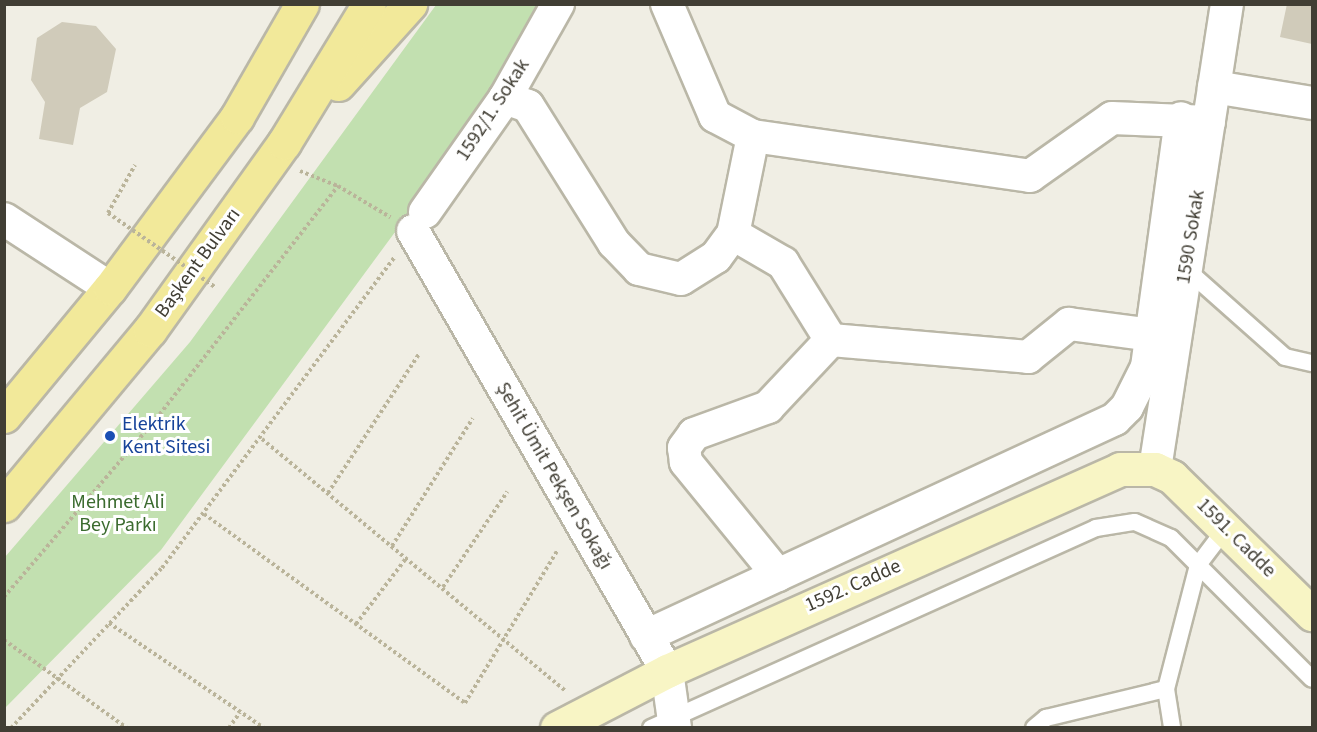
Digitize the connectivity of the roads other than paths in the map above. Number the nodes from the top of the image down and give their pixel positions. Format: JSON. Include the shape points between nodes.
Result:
{"nodes":[{"id":1,"x":287,"y":4,"type":"edge"},
{"id":2,"x":302,"y":4,"type":"edge"},
{"id":3,"x":369,"y":4,"type":"edge"},
{"id":4,"x":410,"y":4,"type":"edge"},
{"id":5,"x":558,"y":4,"type":"edge"},
{"id":6,"x":667,"y":4,"type":"edge"},
{"id":7,"x":1227,"y":4,"type":"edge"},
{"id":8,"x":1214,"y":87,"type":"junction"},
{"id":9,"x":505,"y":98,"type":"junction"},
{"id":10,"x":1312,"y":103,"type":"edge"},
{"id":11,"x":237,"y":117,"type":"junction"},
{"id":12,"x":1195,"y":120,"type":"junction"},
{"id":13,"x":753,"y":136,"type":"junction"},
{"id":14,"x":284,"y":143,"type":"junction"},
{"id":15,"x":4,"y":219,"type":"edge"},
{"id":16,"x":419,"y":221,"type":"joint"},
{"id":17,"x":733,"y":234,"type":"junction"},
{"id":18,"x":1186,"y":269,"type":"junction"},
{"id":19,"x":110,"y":288,"type":"junction"},
{"id":20,"x":1151,"y":335,"type":"junction"},
{"id":21,"x":831,"y":340,"type":"junction"},
{"id":22,"x":1312,"y":363,"type":"edge"},
{"id":23,"x":4,"y":416,"type":"edge"},
{"id":24,"x":1155,"y":469,"type":"junction"},
{"id":25,"x":4,"y":505,"type":"edge"},
{"id":26,"x":1226,"y":528,"type":"junction"},
{"id":27,"x":1198,"y":566,"type":"junction"},
{"id":28,"x":778,"y":575,"type":"junction"},
{"id":29,"x":1312,"y":614,"type":"edge"},
{"id":30,"x":646,"y":636,"type":"junction"},
{"id":31,"x":666,"y":670,"type":"junction"},
{"id":32,"x":1312,"y":679,"type":"edge"},
{"id":33,"x":1166,"y":688,"type":"junction"},
{"id":34,"x":666,"y":724,"type":"edge"},
{"id":35,"x":557,"y":728,"type":"edge"},
{"id":36,"x":1034,"y":728,"type":"edge"},
{"id":37,"x":1172,"y":728,"type":"edge"}],
"edges":[{"from":1,"to":11,"type":"main road"},
{"from":2,"to":11,"type":"main road"},
{"from":3,"to":14,"type":"main road","name":"Başkent Bulvarı"},
{"from":4,"to":14,"type":"main road"},
{"from":5,"to":9,"type":"street","name":"1592/1. Sokak"},
{"from":6,"to":13,"type":"street","via":[[715,116]]},
{"from":7,"to":8,"type":"street","name":"1590 Sokak"},
{"from":8,"to":10,"type":"street"},
{"from":8,"to":12,"type":"street","name":"1590 Sokak"},
{"from":9,"to":16,"type":"street","name":"1592/1. Sokak"},
{"from":9,"to":17,"type":"street","via":[[528,106],[614,243],[639,269],[681,279],[716,257]]},
{"from":11,"to":19,"type":"main road"},
{"from":12,"to":13,"type":"street","via":[[1112,118],[1030,176]]},
{"from":12,"to":18,"type":"street","name":"1590 Sokak"},
{"from":12,"to":20,"type":"street"},
{"from":13,"to":17,"type":"street"},
{"from":14,"to":25,"type":"main road","name":"Başkent Bulvarı","via":[[150,330]]},
{"from":15,"to":19,"type":"street"},
{"from":16,"to":30,"type":"street","name":"Şehit Ümit Pekşen Sokağı"},
{"from":17,"to":21,"type":"street","via":[[783,264]]},
{"from":18,"to":22,"type":"lane","via":[[1285,357]]},
{"from":18,"to":24,"type":"street","name":"1590 Sokak"},
{"from":19,"to":23,"type":"main road"},
{"from":20,"to":21,"type":"street","via":[[1069,324],[1028,357]]},
{"from":20,"to":28,"type":"street","via":[[1143,382],[1115,419]]},
{"from":21,"to":28,"type":"street","via":[[768,406],[694,434],[684,448],[686,462]]},
{"from":24,"to":26,"type":"street","name":"1591. Cadde","via":[[1186,488]]},
{"from":24,"to":31,"type":"street","name":"1592. Cadde","via":[[1104,473]]},
{"from":26,"to":27,"type":"lane"},
{"from":26,"to":29,"type":"street","name":"1591. Cadde"},
{"from":27,"to":32,"type":"lane"},
{"from":27,"to":33,"type":"lane"},
{"from":27,"to":34,"type":"lane","via":[[1171,538],[1135,522],[1096,528]]},
{"from":28,"to":30,"type":"street"},
{"from":30,"to":31,"type":"street","name":"Şehit Ümit Pekşen Sokağı"},
{"from":31,"to":34,"type":"street","name":"Şehit Ümit Pekşen Sokağı"},
{"from":31,"to":35,"type":"street","name":"1592. Cadde"},
{"from":33,"to":36,"type":"lane","via":[[1046,718]]},
{"from":33,"to":37,"type":"lane"}]}
